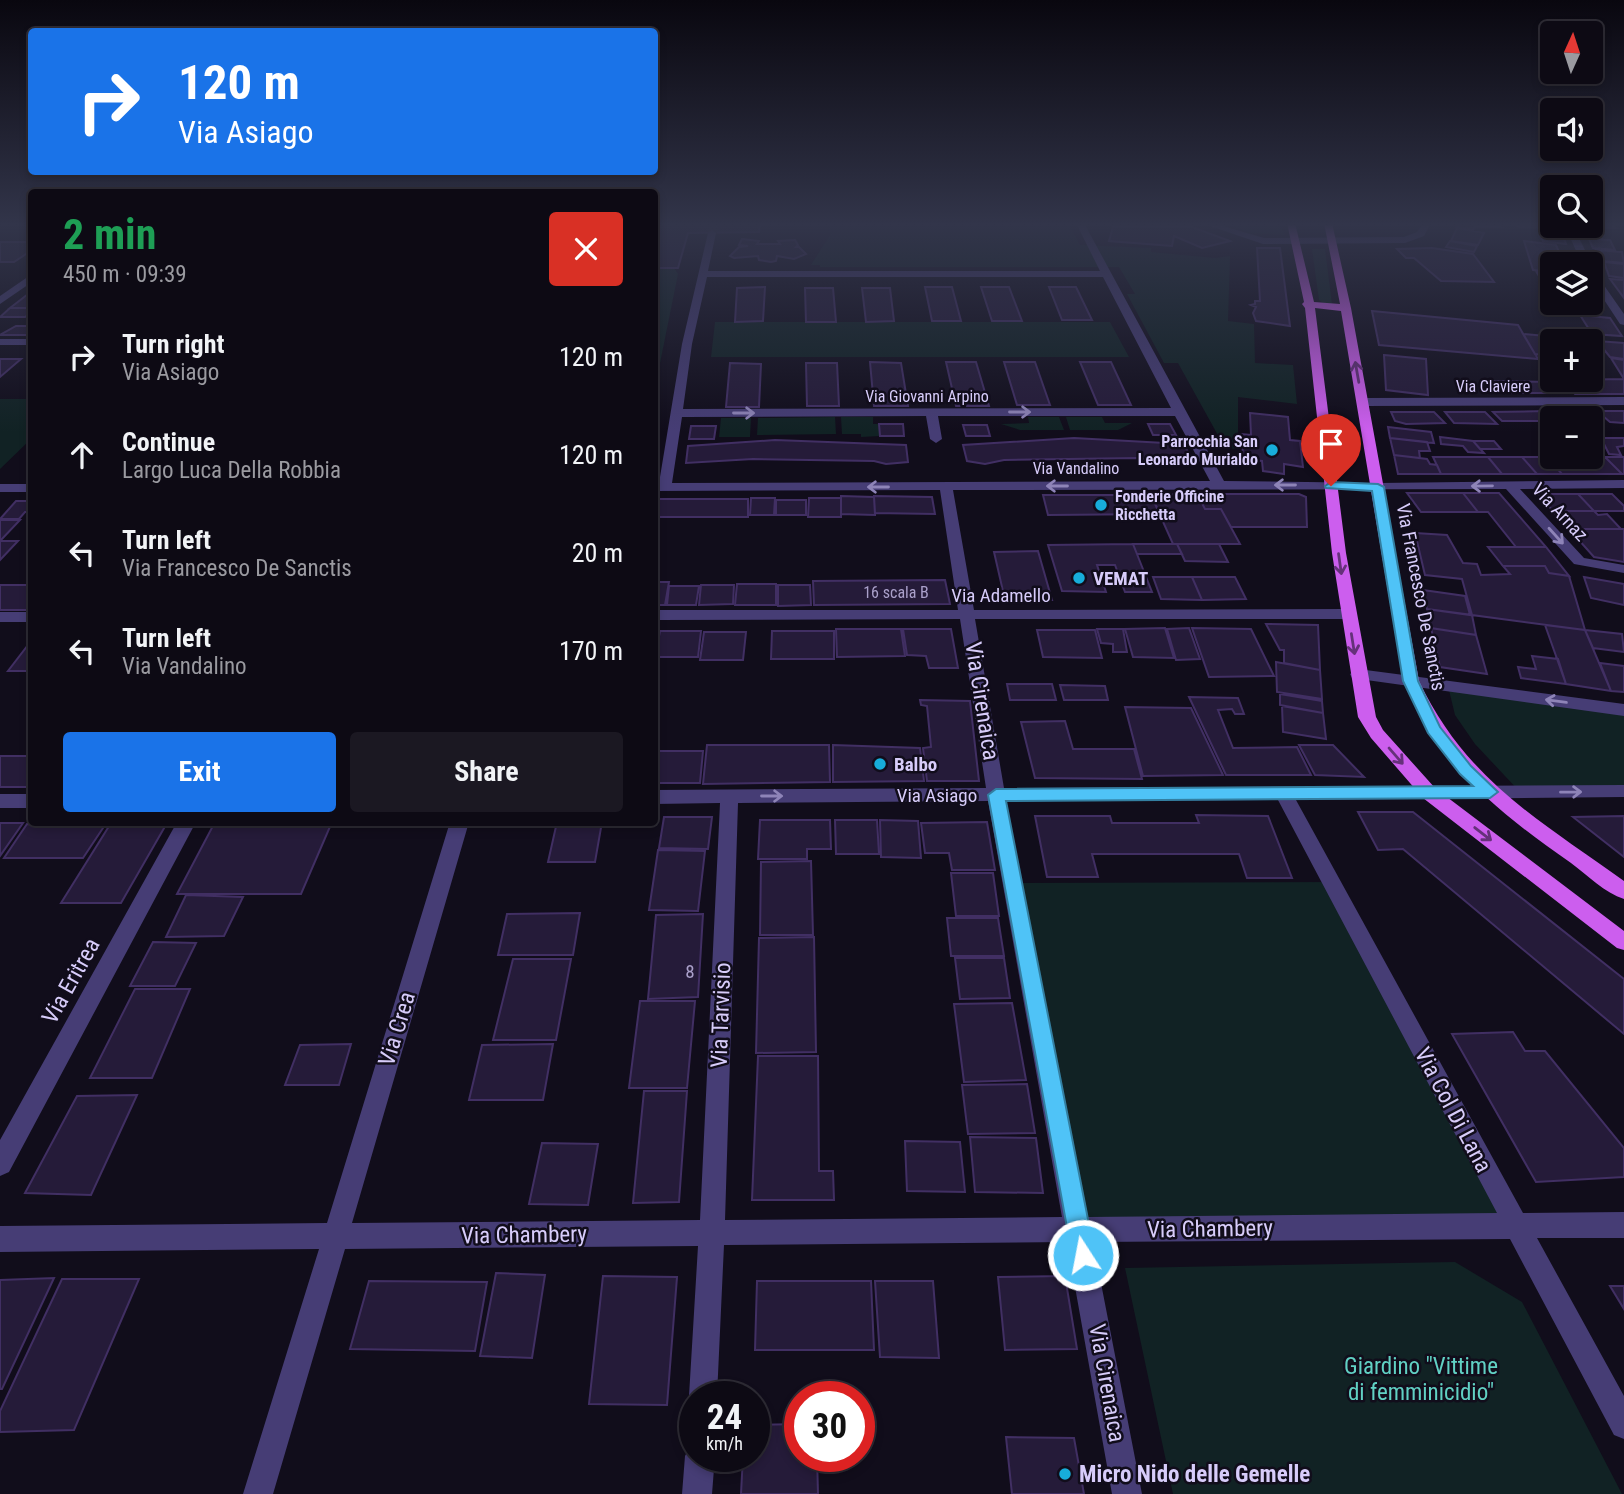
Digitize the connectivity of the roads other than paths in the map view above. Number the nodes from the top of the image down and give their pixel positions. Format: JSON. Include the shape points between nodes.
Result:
{"nodes":[{"id":1,"x":698,"y":293,"type":"edge"},
{"id":2,"x":1116,"y":293,"type":"edge"},
{"id":3,"x":1305,"y":293,"type":"edge"},
{"id":4,"x":1343,"y":293,"type":"edge"},
{"id":5,"x":1604,"y":293,"type":"edge"},
{"id":6,"x":1307,"y":304,"type":"junction"},
{"id":7,"x":1346,"y":308,"type":"junction"},
{"id":8,"x":1624,"y":322,"type":"edge"},
{"id":9,"x":0,"y":342,"type":"edge"},
{"id":10,"x":28,"y":342,"type":"edge"},
{"id":11,"x":1624,"y":401,"type":"edge"},
{"id":12,"x":1363,"y":402,"type":"junction"},
{"id":13,"x":931,"y":412,"type":"junction"},
{"id":14,"x":1179,"y":412,"type":"junction"},
{"id":15,"x":676,"y":413,"type":"junction"},
{"id":16,"x":936,"y":439,"type":"dead end"},
{"id":17,"x":1624,"y":484,"type":"edge"},
{"id":18,"x":1219,"y":485,"type":"junction"},
{"id":19,"x":1331,"y":486,"type":"junction"},
{"id":20,"x":1510,"y":486,"type":"junction"},
{"id":21,"x":660,"y":487,"type":"edge"},
{"id":22,"x":946,"y":487,"type":"junction"},
{"id":23,"x":1378,"y":487,"type":"junction"},
{"id":24,"x":28,"y":488,"type":"edge"},
{"id":25,"x":3,"y":491,"type":"edge"},
{"id":26,"x":1624,"y":569,"type":"edge"},
{"id":27,"x":1348,"y":614,"type":"junction"},
{"id":28,"x":658,"y":615,"type":"edge"},
{"id":29,"x":968,"y":615,"type":"junction"},
{"id":30,"x":0,"y":617,"type":"edge"},
{"id":31,"x":28,"y":617,"type":"edge"},
{"id":32,"x":1358,"y":674,"type":"junction"},
{"id":33,"x":1411,"y":681,"type":"junction"},
{"id":34,"x":1624,"y":710,"type":"edge"},
{"id":35,"x":1624,"y":791,"type":"edge"},
{"id":36,"x":1490,"y":792,"type":"junction"},
{"id":37,"x":1284,"y":793,"type":"junction"},
{"id":38,"x":1429,"y":793,"type":"junction"},
{"id":39,"x":996,"y":795,"type":"junction"},
{"id":40,"x":658,"y":797,"type":"edge"},
{"id":41,"x":729,"y":797,"type":"junction"},
{"id":42,"x":0,"y":801,"type":"edge"},
{"id":43,"x":28,"y":801,"type":"edge"},
{"id":44,"x":185,"y":826,"type":"edge"},
{"id":45,"x":459,"y":826,"type":"edge"},
{"id":46,"x":1622,"y":888,"type":"edge"},
{"id":47,"x":1624,"y":942,"type":"edge"},
{"id":48,"x":0,"y":1164,"type":"edge"},
{"id":49,"x":1624,"y":1225,"type":"edge"},
{"id":50,"x":1516,"y":1227,"type":"junction"},
{"id":51,"x":1079,"y":1230,"type":"junction"},
{"id":52,"x":712,"y":1233,"type":"junction"},
{"id":53,"x":335,"y":1236,"type":"junction"},
{"id":54,"x":0,"y":1239,"type":"edge"},
{"id":55,"x":704,"y":1381,"type":"edge"},
{"id":56,"x":1624,"y":1425,"type":"edge"},
{"id":57,"x":699,"y":1472,"type":"edge"},
{"id":58,"x":258,"y":1494,"type":"edge"},
{"id":59,"x":698,"y":1494,"type":"edge"},
{"id":60,"x":1127,"y":1494,"type":"edge"}],
"edges":[{"from":1,"to":15,"type":"street"},
{"from":2,"to":14,"type":"street"},
{"from":3,"to":6,"type":"main road"},
{"from":4,"to":7,"type":"main road","name":"Via Francesco De Sanctis"},
{"from":5,"to":8,"type":"street"},
{"from":6,"to":7,"type":"main road"},
{"from":6,"to":19,"type":"main road"},
{"from":12,"to":7,"type":"main road","name":"Via Francesco De Sanctis","one_way":true},
{"from":9,"to":10,"type":"street"},
{"from":11,"to":12,"type":"street","name":"Via Claviere"},
{"from":12,"to":23,"type":"main road","name":"Via Francesco De Sanctis"},
{"from":13,"to":14,"type":"street","name":"Via Giovanni Arpino","one_way":true},
{"from":15,"to":13,"type":"street","name":"Via Giovanni Arpino","one_way":true},
{"from":13,"to":16,"type":"street"},
{"from":14,"to":18,"type":"street"},
{"from":15,"to":21,"type":"street"},
{"from":17,"to":20,"type":"street","name":"Via Vandalino"},
{"from":19,"to":18,"type":"street","name":"Via Vandalino","one_way":true},
{"from":18,"to":22,"type":"street","name":"Via Vandalino","one_way":true},
{"from":19,"to":23,"type":"street","name":"Via Vandalino"},
{"from":19,"to":27,"type":"main road","one_way":true},
{"from":20,"to":23,"type":"street","name":"Via Vandalino","one_way":true},
{"from":20,"to":26,"type":"street","name":"Via Arnaz","one_way":true,"via":[[1579,561]]},
{"from":22,"to":21,"type":"street","name":"Via Vandalino","one_way":true},
{"from":22,"to":29,"type":"street","name":"Via Cirenaica"},
{"from":23,"to":33,"type":"main road","name":"Via Francesco De Sanctis"},
{"from":24,"to":25,"type":"street"},
{"from":27,"to":29,"type":"street","name":"Via Adamello"},
{"from":27,"to":32,"type":"main road","one_way":true},
{"from":28,"to":29,"type":"street","name":"Via Adamello"},
{"from":29,"to":39,"type":"street","name":"Via Cirenaica"},
{"from":30,"to":31,"type":"street"},
{"from":32,"to":33,"type":"street"},
{"from":32,"to":38,"type":"main road","one_way":true,"via":[[1367,717],[1377,734]]},
{"from":34,"to":33,"type":"street","one_way":true},
{"from":33,"to":36,"type":"main road","name":"Via Francesco De Sanctis","via":[[1434,730],[1465,770]]},
{"from":36,"to":35,"type":"street","name":"Via Asiago","one_way":true},
{"from":36,"to":38,"type":"street","name":"Via Asiago"},
{"from":36,"to":46,"type":"main road","name":"Via Francesco De Sanctis"},
{"from":37,"to":38,"type":"street","name":"Via Asiago"},
{"from":37,"to":39,"type":"street","name":"Via Asiago"},
{"from":37,"to":50,"type":"street","name":"Via Col Di Lana"},
{"from":38,"to":47,"type":"main road","one_way":true},
{"from":41,"to":39,"type":"street","name":"Via Asiago","one_way":true},
{"from":39,"to":51,"type":"street","name":"Via Cirenaica"},
{"from":40,"to":41,"type":"street","name":"Via Asiago"},
{"from":41,"to":52,"type":"street","name":"Via Tarvisio"},
{"from":42,"to":43,"type":"street"},
{"from":44,"to":48,"type":"street","name":"Via Eritrea"},
{"from":45,"to":53,"type":"street","name":"Via Crea"},
{"from":49,"to":50,"type":"street","name":"Via Chambery"},
{"from":50,"to":51,"type":"street","name":"Via Chambery"},
{"from":50,"to":56,"type":"street","name":"Via Col Di Lana"},
{"from":51,"to":52,"type":"street","name":"Via Chambery"},
{"from":51,"to":60,"type":"street","name":"Via Cirenaica"},
{"from":52,"to":53,"type":"street","name":"Via Chambery"},
{"from":52,"to":55,"type":"street"},
{"from":53,"to":54,"type":"street","name":"Via Chambery"},
{"from":53,"to":58,"type":"street"},
{"from":57,"to":59,"type":"street"}]}
